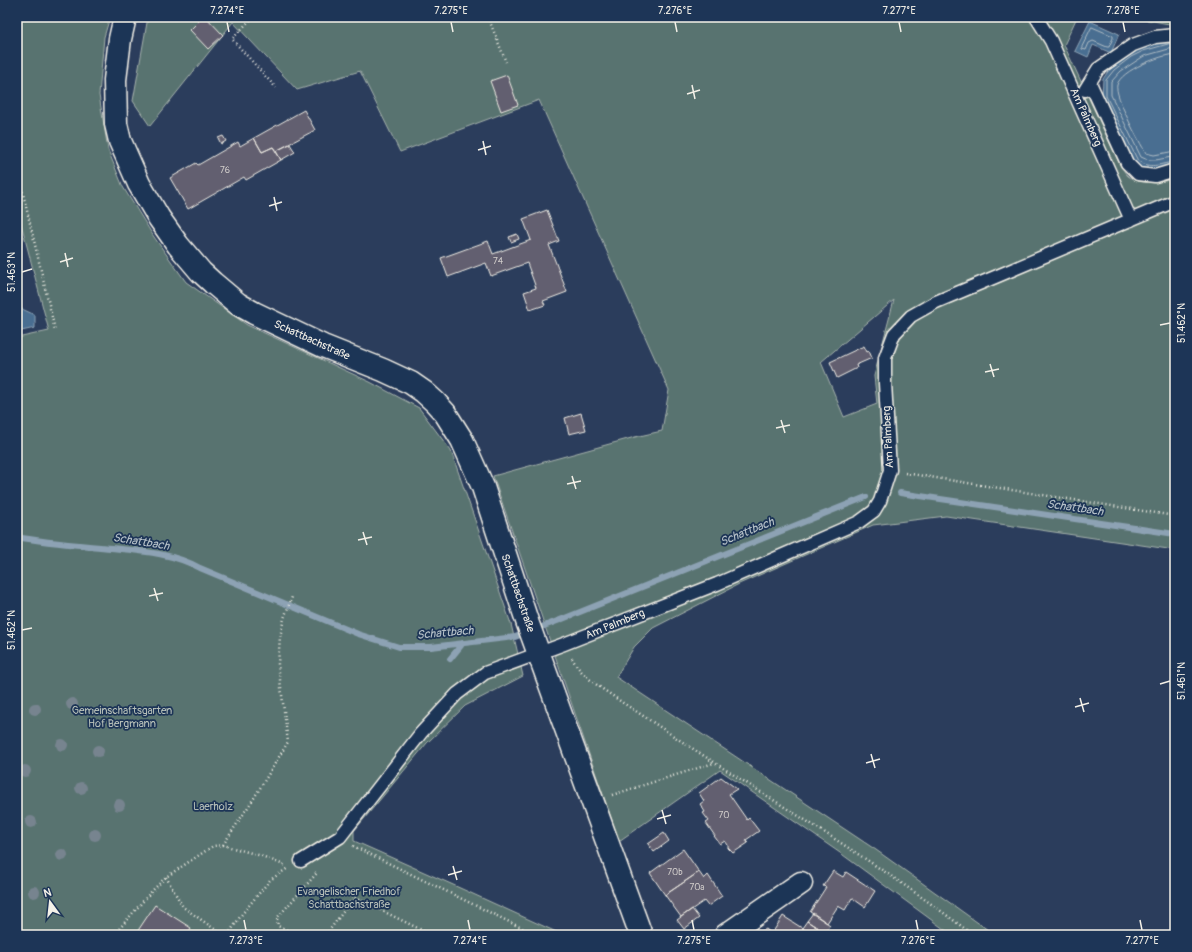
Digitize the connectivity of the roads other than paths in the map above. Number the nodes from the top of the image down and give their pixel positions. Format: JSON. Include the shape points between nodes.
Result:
{"nodes":[{"id":1,"x":125,"y":17,"type":"edge"},
{"id":2,"x":1036,"y":17,"type":"edge"},
{"id":3,"x":1175,"y":35,"type":"edge"},
{"id":4,"x":1090,"y":83,"type":"junction"},
{"id":5,"x":1078,"y":100,"type":"junction"},
{"id":6,"x":1175,"y":170,"type":"edge"},
{"id":7,"x":1175,"y":201,"type":"edge"},
{"id":8,"x":1131,"y":220,"type":"junction"},
{"id":9,"x":533,"y":638,"type":"junction"},
{"id":10,"x":301,"y":861,"type":"road end"},
{"id":11,"x":801,"y":883,"type":"dead end"},
{"id":12,"x":641,"y":935,"type":"edge"},
{"id":13,"x":726,"y":935,"type":"edge"}],
"edges":[{"from":1,"to":9,"type":"street","name":"Schattbachstraße","via":[[115,80],[116,124],[129,164],[159,218],[201,272],[238,304],[323,346],[411,384],[435,402],[455,427],[469,453]]},
{"from":2,"to":5,"type":"lane","name":"Am Palmberg","via":[[1052,41]]},
{"from":3,"to":4,"type":"lane","via":[[1155,36],[1133,45],[1098,69]]},
{"from":4,"to":5,"type":"lane"},
{"from":4,"to":6,"type":"lane","via":[[1127,163],[1138,174],[1155,176]]},
{"from":5,"to":8,"type":"lane","name":"Am Palmberg"},
{"from":7,"to":8,"type":"lane","name":"Am Palmberg"},
{"from":8,"to":9,"type":"lane","name":"Am Palmberg","via":[[936,302],[911,316],[894,334],[886,358],[885,383],[890,470],[880,501],[874,511],[859,522],[717,584],[564,644]]},
{"from":9,"to":10,"type":"lane","via":[[457,694],[421,733],[340,837]]},
{"from":9,"to":12,"type":"street","name":"Schattbachstraße"},
{"from":11,"to":13,"type":"street"}]}
